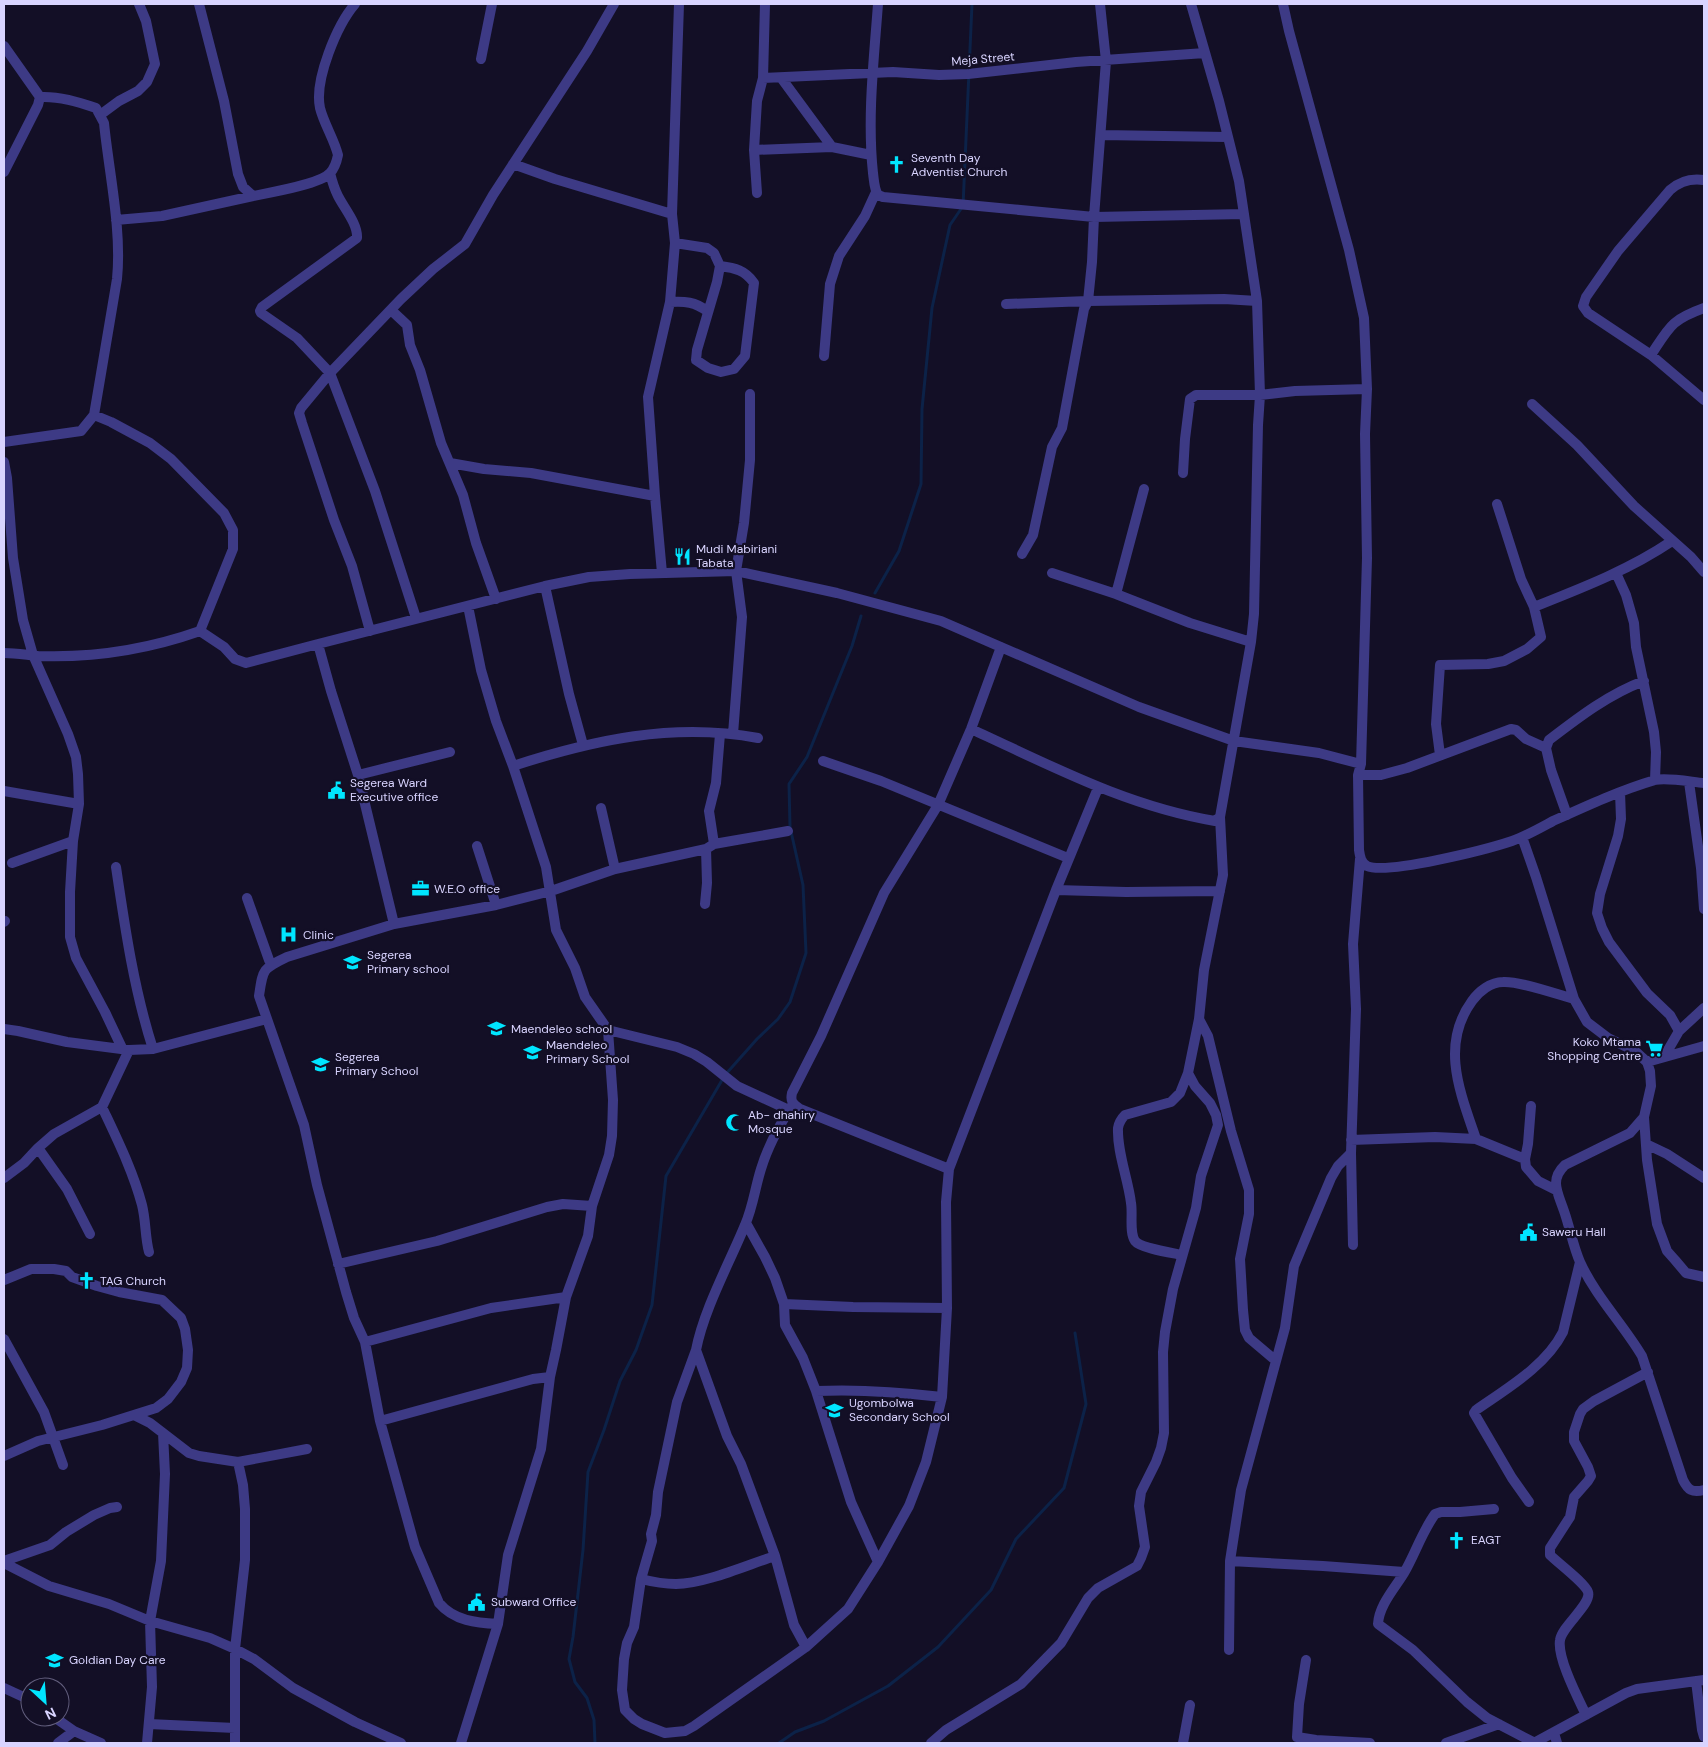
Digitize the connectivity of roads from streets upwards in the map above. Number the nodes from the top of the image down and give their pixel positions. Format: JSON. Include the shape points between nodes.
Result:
{"nodes":[{"id":1,"x":139,"y":4,"type":"edge"},
{"id":2,"x":199,"y":4,"type":"edge"},
{"id":3,"x":355,"y":4,"type":"edge"},
{"id":4,"x":492,"y":4,"type":"edge"},
{"id":5,"x":614,"y":4,"type":"edge"},
{"id":6,"x":679,"y":4,"type":"edge"},
{"id":7,"x":765,"y":4,"type":"edge"},
{"id":8,"x":878,"y":4,"type":"edge"},
{"id":9,"x":1100,"y":4,"type":"edge"},
{"id":10,"x":1191,"y":4,"type":"edge"},
{"id":11,"x":1283,"y":4,"type":"edge"},
{"id":12,"x":4,"y":46,"type":"edge"},
{"id":13,"x":1205,"y":53,"type":"junction"},
{"id":14,"x":481,"y":59,"type":"dead end"},
{"id":15,"x":1106,"y":61,"type":"junction"},
{"id":16,"x":873,"y":73,"type":"junction"},
{"id":17,"x":763,"y":78,"type":"junction"},
{"id":18,"x":782,"y":79,"type":"junction"},
{"id":19,"x":40,"y":97,"type":"junction"},
{"id":20,"x":100,"y":115,"type":"junction"},
{"id":21,"x":1101,"y":135,"type":"junction"},
{"id":22,"x":1227,"y":137,"type":"junction"},
{"id":23,"x":832,"y":147,"type":"junction"},
{"id":24,"x":754,"y":150,"type":"junction"},
{"id":25,"x":871,"y":155,"type":"junction"},
{"id":26,"x":513,"y":164,"type":"junction"},
{"id":27,"x":4,"y":172,"type":"edge"},
{"id":28,"x":330,"y":173,"type":"junction"},
{"id":29,"x":1704,"y":180,"type":"edge"},
{"id":30,"x":876,"y":192,"type":"junction"},
{"id":31,"x":757,"y":193,"type":"dead end"},
{"id":32,"x":253,"y":196,"type":"junction"},
{"id":33,"x":672,"y":214,"type":"junction"},
{"id":34,"x":1244,"y":214,"type":"junction"},
{"id":35,"x":1094,"y":218,"type":"junction"},
{"id":36,"x":116,"y":220,"type":"junction"},
{"id":37,"x":675,"y":243,"type":"junction"},
{"id":38,"x":720,"y":266,"type":"junction"},
{"id":39,"x":1088,"y":301,"type":"junction"},
{"id":40,"x":1257,"y":301,"type":"junction"},
{"id":41,"x":670,"y":302,"type":"junction"},
{"id":42,"x":1006,"y":304,"type":"dead end"},
{"id":43,"x":1704,"y":308,"type":"edge"},
{"id":44,"x":391,"y":310,"type":"junction"},
{"id":45,"x":707,"y":311,"type":"junction"},
{"id":46,"x":1652,"y":355,"type":"junction"},
{"id":47,"x":824,"y":356,"type":"dead end"},
{"id":48,"x":330,"y":373,"type":"junction"},
{"id":49,"x":1367,"y":389,"type":"junction"},
{"id":50,"x":750,"y":394,"type":"dead end"},
{"id":51,"x":1260,"y":395,"type":"junction"},
{"id":52,"x":1704,"y":400,"type":"edge"},
{"id":53,"x":1532,"y":404,"type":"dead end"},
{"id":54,"x":94,"y":415,"type":"junction"},
{"id":55,"x":4,"y":442,"type":"edge"},
{"id":56,"x":4,"y":462,"type":"edge"},
{"id":57,"x":450,"y":463,"type":"junction"},
{"id":58,"x":1183,"y":473,"type":"dead end"},
{"id":59,"x":6,"y":478,"type":"edge"},
{"id":60,"x":1144,"y":489,"type":"dead end"},
{"id":61,"x":655,"y":496,"type":"junction"},
{"id":62,"x":1496,"y":504,"type":"dead end"},
{"id":63,"x":1672,"y":541,"type":"junction"},
{"id":64,"x":1022,"y":554,"type":"dead end"},
{"id":65,"x":736,"y":571,"type":"junction"},
{"id":66,"x":1704,"y":572,"type":"edge"},
{"id":67,"x":662,"y":573,"type":"junction"},
{"id":68,"x":1052,"y":573,"type":"dead end"},
{"id":69,"x":1616,"y":573,"type":"junction"},
{"id":70,"x":545,"y":586,"type":"junction"},
{"id":71,"x":1116,"y":594,"type":"junction"},
{"id":72,"x":496,"y":599,"type":"junction"},
{"id":73,"x":468,"y":606,"type":"junction"},
{"id":74,"x":1534,"y":607,"type":"junction"},
{"id":75,"x":416,"y":618,"type":"junction"},
{"id":76,"x":370,"y":631,"type":"junction"},
{"id":77,"x":200,"y":632,"type":"junction"},
{"id":78,"x":1252,"y":642,"type":"junction"},
{"id":79,"x":318,"y":644,"type":"junction"},
{"id":80,"x":1001,"y":647,"type":"junction"},
{"id":81,"x":4,"y":653,"type":"edge"},
{"id":82,"x":33,"y":655,"type":"junction"},
{"id":83,"x":1644,"y":681,"type":"junction"},
{"id":84,"x":971,"y":729,"type":"junction"},
{"id":85,"x":720,"y":734,"type":"junction"},
{"id":86,"x":733,"y":734,"type":"junction"},
{"id":87,"x":758,"y":738,"type":"dead end"},
{"id":88,"x":1234,"y":741,"type":"junction"},
{"id":89,"x":583,"y":745,"type":"junction"},
{"id":90,"x":1546,"y":748,"type":"junction"},
{"id":91,"x":450,"y":752,"type":"dead end"},
{"id":92,"x":1440,"y":755,"type":"junction"},
{"id":93,"x":823,"y":761,"type":"dead end"},
{"id":94,"x":1361,"y":764,"type":"junction"},
{"id":95,"x":513,"y":766,"type":"junction"},
{"id":96,"x":358,"y":775,"type":"junction"},
{"id":97,"x":1358,"y":775,"type":"junction"},
{"id":98,"x":1655,"y":780,"type":"junction"},
{"id":99,"x":1689,"y":782,"type":"junction"},
{"id":100,"x":1704,"y":783,"type":"edge"},
{"id":101,"x":1098,"y":788,"type":"junction"},
{"id":102,"x":4,"y":791,"type":"edge"},
{"id":103,"x":1620,"y":792,"type":"junction"},
{"id":104,"x":78,"y":804,"type":"junction"},
{"id":105,"x":938,"y":805,"type":"junction"},
{"id":106,"x":601,"y":808,"type":"dead end"},
{"id":107,"x":1567,"y":815,"type":"junction"},
{"id":108,"x":1220,"y":817,"type":"junction"},
{"id":109,"x":788,"y":831,"type":"dead end"},
{"id":110,"x":1522,"y":837,"type":"junction"},
{"id":111,"x":73,"y":841,"type":"junction"},
{"id":112,"x":477,"y":846,"type":"dead end"},
{"id":113,"x":710,"y":847,"type":"junction"},
{"id":114,"x":1068,"y":858,"type":"junction"},
{"id":115,"x":1360,"y":860,"type":"junction"},
{"id":116,"x":12,"y":863,"type":"dead end"},
{"id":117,"x":116,"y":867,"type":"dead end"},
{"id":118,"x":615,"y":869,"type":"junction"},
{"id":119,"x":551,"y":890,"type":"junction"},
{"id":120,"x":1056,"y":890,"type":"junction"},
{"id":121,"x":1220,"y":891,"type":"junction"},
{"id":122,"x":247,"y":898,"type":"dead end"},
{"id":123,"x":705,"y":904,"type":"dead end"},
{"id":124,"x":496,"y":905,"type":"junction"},
{"id":125,"x":1704,"y":909,"type":"edge"},
{"id":126,"x":394,"y":924,"type":"junction"},
{"id":127,"x":272,"y":964,"type":"junction"},
{"id":128,"x":1574,"y":999,"type":"junction"},
{"id":129,"x":1704,"y":1008,"type":"edge"},
{"id":130,"x":267,"y":1019,"type":"junction"},
{"id":131,"x":1199,"y":1019,"type":"junction"},
{"id":132,"x":4,"y":1029,"type":"edge"},
{"id":133,"x":608,"y":1030,"type":"junction"},
{"id":134,"x":1679,"y":1031,"type":"junction"},
{"id":135,"x":1704,"y":1046,"type":"edge"},
{"id":136,"x":126,"y":1049,"type":"junction"},
{"id":137,"x":153,"y":1049,"type":"junction"},
{"id":138,"x":1664,"y":1057,"type":"junction"},
{"id":139,"x":1647,"y":1062,"type":"junction"},
{"id":140,"x":1188,"y":1073,"type":"junction"},
{"id":141,"x":1531,"y":1106,"type":"dead end"},
{"id":142,"x":102,"y":1107,"type":"junction"},
{"id":143,"x":791,"y":1107,"type":"junction"},
{"id":144,"x":1644,"y":1117,"type":"junction"},
{"id":145,"x":1476,"y":1139,"type":"junction"},
{"id":146,"x":1351,"y":1140,"type":"junction"},
{"id":147,"x":1646,"y":1144,"type":"junction"},
{"id":148,"x":38,"y":1148,"type":"junction"},
{"id":149,"x":1351,"y":1153,"type":"junction"},
{"id":150,"x":1525,"y":1159,"type":"junction"},
{"id":151,"x":949,"y":1169,"type":"junction"},
{"id":152,"x":4,"y":1178,"type":"edge"},
{"id":153,"x":1704,"y":1178,"type":"edge"},
{"id":154,"x":1556,"y":1190,"type":"junction"},
{"id":155,"x":592,"y":1206,"type":"junction"},
{"id":156,"x":746,"y":1223,"type":"junction"},
{"id":157,"x":90,"y":1234,"type":"dead end"},
{"id":158,"x":1353,"y":1245,"type":"dead end"},
{"id":159,"x":149,"y":1252,"type":"dead end"},
{"id":160,"x":1182,"y":1255,"type":"junction"},
{"id":161,"x":1580,"y":1262,"type":"junction"},
{"id":162,"x":338,"y":1264,"type":"junction"},
{"id":163,"x":1704,"y":1277,"type":"edge"},
{"id":164,"x":4,"y":1280,"type":"edge"},
{"id":165,"x":566,"y":1297,"type":"junction"},
{"id":166,"x":784,"y":1304,"type":"junction"},
{"id":167,"x":947,"y":1308,"type":"junction"},
{"id":168,"x":4,"y":1339,"type":"edge"},
{"id":169,"x":365,"y":1342,"type":"junction"},
{"id":170,"x":696,"y":1350,"type":"junction"},
{"id":171,"x":1275,"y":1360,"type":"junction"},
{"id":172,"x":1648,"y":1372,"type":"junction"},
{"id":173,"x":550,"y":1377,"type":"junction"},
{"id":174,"x":816,"y":1391,"type":"junction"},
{"id":175,"x":942,"y":1397,"type":"junction"},
{"id":176,"x":134,"y":1415,"type":"junction"},
{"id":177,"x":380,"y":1421,"type":"junction"},
{"id":178,"x":163,"y":1433,"type":"junction"},
{"id":179,"x":53,"y":1438,"type":"junction"},
{"id":180,"x":307,"y":1449,"type":"dead end"},
{"id":181,"x":4,"y":1456,"type":"edge"},
{"id":182,"x":238,"y":1462,"type":"junction"},
{"id":183,"x":63,"y":1465,"type":"dead end"},
{"id":184,"x":1704,"y":1490,"type":"edge"},
{"id":185,"x":1529,"y":1502,"type":"dead end"},
{"id":186,"x":117,"y":1508,"type":"dead end"},
{"id":187,"x":1494,"y":1509,"type":"dead end"},
{"id":188,"x":774,"y":1556,"type":"junction"},
{"id":189,"x":1230,"y":1561,"type":"junction"},
{"id":190,"x":4,"y":1562,"type":"edge"},
{"id":191,"x":878,"y":1562,"type":"junction"},
{"id":192,"x":1404,"y":1572,"type":"junction"},
{"id":193,"x":641,"y":1579,"type":"junction"},
{"id":194,"x":150,"y":1621,"type":"junction"},
{"id":195,"x":498,"y":1624,"type":"junction"},
{"id":196,"x":806,"y":1647,"type":"junction"},
{"id":197,"x":235,"y":1649,"type":"junction"},
{"id":198,"x":1229,"y":1650,"type":"dead end"},
{"id":199,"x":1306,"y":1660,"type":"dead end"},
{"id":200,"x":1700,"y":1680,"type":"edge"},
{"id":201,"x":7,"y":1693,"type":"edge"},
{"id":202,"x":20,"y":1697,"type":"edge"},
{"id":203,"x":1190,"y":1705,"type":"dead end"},
{"id":204,"x":1586,"y":1715,"type":"junction"},
{"id":205,"x":149,"y":1724,"type":"junction"},
{"id":206,"x":1499,"y":1724,"type":"junction"},
{"id":207,"x":68,"y":1727,"type":"edge"},
{"id":208,"x":235,"y":1728,"type":"junction"},
{"id":209,"x":74,"y":1731,"type":"junction"},
{"id":210,"x":1704,"y":1737,"type":"edge"},
{"id":211,"x":1555,"y":1738,"type":"edge"},
{"id":212,"x":58,"y":1743,"type":"edge"},
{"id":213,"x":101,"y":1743,"type":"edge"},
{"id":214,"x":147,"y":1743,"type":"edge"},
{"id":215,"x":235,"y":1743,"type":"edge"},
{"id":216,"x":401,"y":1743,"type":"edge"},
{"id":217,"x":461,"y":1743,"type":"edge"},
{"id":218,"x":931,"y":1743,"type":"edge"},
{"id":219,"x":1183,"y":1743,"type":"edge"},
{"id":220,"x":1370,"y":1743,"type":"edge"},
{"id":221,"x":1446,"y":1743,"type":"edge"},
{"id":222,"x":1534,"y":1743,"type":"edge"}],
"edges":[{"from":1,"to":20,"type":"street","via":[[155,64],[142,87]]},
{"from":2,"to":32,"type":"street","via":[[224,101],[238,174],[243,187]]},
{"from":3,"to":28,"type":"street","via":[[347,13],[328,52],[321,81],[320,107],[338,155]]},
{"from":4,"to":14,"type":"street"},
{"from":5,"to":26,"type":"street","via":[[587,52]]},
{"from":6,"to":33,"type":"street"},
{"from":7,"to":17,"type":"street"},
{"from":8,"to":16,"type":"street"},
{"from":9,"to":15,"type":"street"},
{"from":10,"to":13,"type":"street"},
{"from":11,"to":49,"type":"street","via":[[1360,298]]},
{"from":12,"to":19,"type":"street"},
{"from":13,"to":15,"type":"street","name":"Meja Street"},
{"from":13,"to":22,"type":"street"},
{"from":15,"to":16,"type":"street","name":"Meja Street","via":[[968,74]]},
{"from":15,"to":21,"type":"street"},
{"from":16,"to":18,"type":"street","name":"Meja Street"},
{"from":16,"to":25,"type":"street"},
{"from":17,"to":18,"type":"street","name":"Meja Street"},
{"from":17,"to":24,"type":"street","via":[[757,101]]},
{"from":18,"to":23,"type":"street"},
{"from":19,"to":20,"type":"street","via":[[79,102],[96,108]]},
{"from":19,"to":27,"type":"street"},
{"from":20,"to":36,"type":"street","via":[[104,123]]},
{"from":21,"to":22,"type":"street"},
{"from":21,"to":35,"type":"street"},
{"from":22,"to":34,"type":"street"},
{"from":23,"to":24,"type":"street"},
{"from":23,"to":25,"type":"street"},
{"from":24,"to":31,"type":"street"},
{"from":25,"to":30,"type":"street"},
{"from":26,"to":33,"type":"street"},
{"from":26,"to":44,"type":"street","via":[[465,244]]},
{"from":28,"to":32,"type":"street","via":[[299,186]]},
{"from":28,"to":48,"type":"street","via":[[357,238],[260,310],[297,338]]},
{"from":29,"to":46,"type":"street","via":[[1689,179],[1670,190],[1618,251],[1583,302],[1588,312]]},
{"from":30,"to":35,"type":"street","via":[[883,197]]},
{"from":30,"to":47,"type":"street","via":[[839,256],[830,284]]},
{"from":32,"to":36,"type":"street","via":[[162,216]]},
{"from":33,"to":37,"type":"street"},
{"from":34,"to":35,"type":"street"},
{"from":34,"to":40,"type":"street"},
{"from":35,"to":39,"type":"street"},
{"from":36,"to":54,"type":"street","via":[[117,279]]},
{"from":37,"to":38,"type":"street","via":[[707,248],[714,253]]},
{"from":37,"to":41,"type":"street"},
{"from":38,"to":45,"type":"street"},
{"from":38,"to":45,"type":"street","via":[[748,274],[754,283],[745,356],[734,369],[722,372],[696,360]]},
{"from":39,"to":40,"type":"street"},
{"from":39,"to":42,"type":"street"},
{"from":39,"to":64,"type":"street","via":[[1062,428],[1052,447],[1033,535]]},
{"from":40,"to":51,"type":"street"},
{"from":41,"to":45,"type":"street","via":[[685,301]]},
{"from":41,"to":61,"type":"street","via":[[648,397]]},
{"from":43,"to":46,"type":"street","via":[[1676,320]]},
{"from":44,"to":48,"type":"street"},
{"from":44,"to":57,"type":"street","via":[[407,325],[410,345]]},
{"from":46,"to":52,"type":"street"},
{"from":48,"to":75,"type":"street","via":[[375,491]]},
{"from":48,"to":76,"type":"street","via":[[299,413],[352,566]]},
{"from":49,"to":51,"type":"street"},
{"from":49,"to":94,"type":"street","via":[[1367,558]]},
{"from":50,"to":65,"type":"street","via":[[750,460]]},
{"from":51,"to":58,"type":"street","via":[[1192,396],[1184,439]]},
{"from":51,"to":78,"type":"street"},
{"from":53,"to":63,"type":"street"},
{"from":54,"to":55,"type":"street","via":[[81,431]]},
{"from":54,"to":77,"type":"street","via":[[150,443],[171,459],[224,513],[233,530],[234,549]]},
{"from":56,"to":59,"type":"street"},
{"from":57,"to":61,"type":"street","via":[[531,473]]},
{"from":57,"to":72,"type":"street"},
{"from":59,"to":82,"type":"street","via":[[18,597]]},
{"from":60,"to":71,"type":"street"},
{"from":61,"to":67,"type":"street"},
{"from":62,"to":74,"type":"street","via":[[1521,580]]},
{"from":63,"to":66,"type":"street"},
{"from":63,"to":69,"type":"street"},
{"from":65,"to":67,"type":"street"},
{"from":65,"to":80,"type":"street","via":[[907,611],[941,621]]},
{"from":65,"to":86,"type":"street","via":[[742,617]]},
{"from":67,"to":70,"type":"street","via":[[589,577]]},
{"from":68,"to":71,"type":"street"},
{"from":69,"to":74,"type":"street"},
{"from":69,"to":83,"type":"street","via":[[1634,623]]},
{"from":70,"to":72,"type":"street"},
{"from":70,"to":89,"type":"street"},
{"from":71,"to":78,"type":"street","via":[[1190,624]]},
{"from":72,"to":73,"type":"street"},
{"from":73,"to":75,"type":"street"},
{"from":73,"to":95,"type":"street","via":[[481,670]]},
{"from":74,"to":92,"type":"street","via":[[1541,637],[1527,649],[1497,663],[1440,665],[1436,724]]},
{"from":75,"to":76,"type":"street"},
{"from":76,"to":79,"type":"street"},
{"from":77,"to":79,"type":"street","via":[[235,659],[246,663]]},
{"from":77,"to":82,"type":"street","via":[[110,653]]},
{"from":78,"to":88,"type":"street"},
{"from":79,"to":96,"type":"street"},
{"from":80,"to":84,"type":"street"},
{"from":80,"to":88,"type":"street","via":[[1139,707]]},
{"from":81,"to":82,"type":"street"},
{"from":82,"to":104,"type":"street","via":[[76,757]]},
{"from":83,"to":90,"type":"street","via":[[1586,713],[1549,740]]},
{"from":83,"to":98,"type":"street","via":[[1656,752]]},
{"from":84,"to":101,"type":"street"},
{"from":84,"to":105,"type":"street"},
{"from":85,"to":86,"type":"street"},
{"from":85,"to":89,"type":"street","via":[[660,732]]},
{"from":85,"to":113,"type":"street","via":[[716,783],[708,811]]},
{"from":86,"to":87,"type":"street"},
{"from":88,"to":94,"type":"street","via":[[1319,753]]},
{"from":88,"to":108,"type":"street"},
{"from":89,"to":95,"type":"street"},
{"from":90,"to":92,"type":"street","via":[[1511,729]]},
{"from":90,"to":107,"type":"street"},
{"from":91,"to":96,"type":"street"},
{"from":92,"to":97,"type":"street","via":[[1381,775]]},
{"from":93,"to":105,"type":"street"},
{"from":94,"to":97,"type":"street"},
{"from":95,"to":119,"type":"street"},
{"from":96,"to":126,"type":"street"},
{"from":97,"to":115,"type":"street"},
{"from":98,"to":99,"type":"street"},
{"from":98,"to":103,"type":"street"},
{"from":99,"to":100,"type":"street"},
{"from":99,"to":125,"type":"street"},
{"from":101,"to":108,"type":"street","via":[[1158,809],[1215,821]]},
{"from":101,"to":114,"type":"street"},
{"from":102,"to":104,"type":"street"},
{"from":103,"to":107,"type":"street"},
{"from":103,"to":134,"type":"street","via":[[1620,827],[1597,913],[1609,942],[1642,986],[1670,1015]]},
{"from":104,"to":111,"type":"street"},
{"from":105,"to":114,"type":"street"},
{"from":105,"to":143,"type":"street","via":[[884,893],[821,1036],[792,1093]]},
{"from":106,"to":118,"type":"street"},
{"from":107,"to":110,"type":"street"},
{"from":108,"to":121,"type":"street","via":[[1223,875]]},
{"from":109,"to":113,"type":"street"},
{"from":110,"to":115,"type":"street","via":[[1416,864],[1380,868],[1369,867]]},
{"from":110,"to":128,"type":"street"},
{"from":111,"to":116,"type":"street"},
{"from":111,"to":136,"type":"street","via":[[71,943],[79,965]]},
{"from":112,"to":124,"type":"street"},
{"from":113,"to":118,"type":"street"},
{"from":113,"to":123,"type":"street"},
{"from":114,"to":120,"type":"street"},
{"from":115,"to":146,"type":"street","via":[[1353,944],[1356,1009]]},
{"from":117,"to":137,"type":"street","via":[[141,1012]]},
{"from":118,"to":119,"type":"street"},
{"from":119,"to":124,"type":"street"},
{"from":119,"to":133,"type":"street","via":[[556,930],[585,997]]},
{"from":120,"to":121,"type":"street"},
{"from":120,"to":151,"type":"street"},
{"from":121,"to":131,"type":"street","via":[[1204,970]]},
{"from":122,"to":127,"type":"street"},
{"from":124,"to":126,"type":"street"},
{"from":126,"to":127,"type":"street"},
{"from":127,"to":130,"type":"street","via":[[262,973],[259,996]]},
{"from":128,"to":139,"type":"street","via":[[1587,1022]]},
{"from":128,"to":145,"type":"street","via":[[1503,982],[1490,984],[1464,1011],[1456,1032],[1454,1058],[1460,1091]]},
{"from":129,"to":134,"type":"street"},
{"from":130,"to":137,"type":"street"},
{"from":130,"to":162,"type":"street","via":[[304,1125]]},
{"from":131,"to":140,"type":"street"},
{"from":131,"to":171,"type":"street","via":[[1208,1036],[1249,1190],[1250,1214],[1240,1259],[1246,1330],[1249,1338]]},
{"from":132,"to":136,"type":"street","via":[[67,1042]]},
{"from":133,"to":143,"type":"street","via":[[694,1054],[737,1086]]},
{"from":133,"to":155,"type":"street","via":[[612,1136]]},
{"from":134,"to":138,"type":"street"},
{"from":135,"to":138,"type":"street"},
{"from":136,"to":137,"type":"street"},
{"from":136,"to":142,"type":"street"},
{"from":138,"to":139,"type":"street"},
{"from":139,"to":144,"type":"street","via":[[1651,1086]]},
{"from":140,"to":160,"type":"street","via":[[1194,1086],[1210,1103],[1218,1125],[1201,1176],[1196,1208]]},
{"from":140,"to":160,"type":"street","via":[[1180,1093],[1171,1102],[1125,1115],[1118,1127],[1134,1240],[1140,1245]]},
{"from":141,"to":150,"type":"street"},
{"from":142,"to":148,"type":"street","via":[[69,1125]]},
{"from":142,"to":159,"type":"street","via":[[140,1196]]},
{"from":143,"to":151,"type":"street"},
{"from":143,"to":156,"type":"street","via":[[761,1169]]},
{"from":144,"to":147,"type":"street"},
{"from":144,"to":154,"type":"street","via":[[1630,1133],[1565,1165],[1559,1170]]},
{"from":145,"to":146,"type":"street"},
{"from":145,"to":150,"type":"street"},
{"from":146,"to":149,"type":"street"},
{"from":147,"to":153,"type":"street"},
{"from":147,"to":163,"type":"street","via":[[1657,1224],[1667,1251],[1686,1273]]},
{"from":148,"to":152,"type":"street"},
{"from":148,"to":157,"type":"street","via":[[66,1189]]},
{"from":149,"to":158,"type":"street"},
{"from":149,"to":171,"type":"street","via":[[1331,1178],[1294,1266],[1285,1328]]},
{"from":150,"to":154,"type":"street","via":[[1526,1167],[1538,1181]]},
{"from":151,"to":167,"type":"street","via":[[946,1202]]},
{"from":154,"to":161,"type":"street"},
{"from":155,"to":162,"type":"street","via":[[563,1204],[548,1207],[437,1240]]},
{"from":155,"to":165,"type":"street","via":[[588,1236]]},
{"from":156,"to":166,"type":"street","via":[[766,1257]]},
{"from":156,"to":170,"type":"street","via":[[724,1272]]},
{"from":160,"to":218,"type":"street","via":[[1164,1332],[1163,1441],[1140,1492],[1145,1547],[1139,1562],[1088,1598],[1061,1642],[1020,1684],[946,1730]]},
{"from":161,"to":172,"type":"street","via":[[1603,1301],[1634,1342]]},
{"from":161,"to":185,"type":"street","via":[[1559,1342],[1521,1378],[1474,1413]]},
{"from":162,"to":169,"type":"street","via":[[354,1318]]},
{"from":164,"to":176,"type":"street","via":[[31,1269],[61,1270],[97,1286],[162,1300],[181,1318],[188,1350],[187,1368],[181,1382],[156,1408]]},
{"from":165,"to":169,"type":"street","via":[[491,1308]]},
{"from":165,"to":173,"type":"street"},
{"from":166,"to":167,"type":"street"},
{"from":166,"to":174,"type":"street","via":[[785,1325]]},
{"from":167,"to":175,"type":"street"},
{"from":168,"to":179,"type":"street","via":[[44,1412]]},
{"from":169,"to":177,"type":"street"},
{"from":170,"to":188,"type":"street"},
{"from":170,"to":193,"type":"street","via":[[677,1402],[658,1492],[652,1541]]},
{"from":171,"to":189,"type":"street","via":[[1241,1490]]},
{"from":172,"to":184,"type":"street","via":[[1683,1480],[1688,1490]]},
{"from":172,"to":204,"type":"street","via":[[1594,1401],[1580,1414],[1574,1441],[1590,1476],[1574,1497],[1568,1523],[1550,1548],[1550,1555],[1589,1594],[1588,1601],[1562,1634],[1559,1643],[1562,1659]]},
{"from":173,"to":177,"type":"street"},
{"from":173,"to":195,"type":"street","via":[[541,1449],[508,1555]]},
{"from":174,"to":175,"type":"street","via":[[896,1392]]},
{"from":174,"to":191,"type":"street","via":[[851,1502]]},
{"from":175,"to":191,"type":"street","via":[[926,1462],[910,1506]]},
{"from":176,"to":178,"type":"street"},
{"from":176,"to":179,"type":"street"},
{"from":177,"to":195,"type":"street","via":[[415,1547],[439,1603],[445,1611],[475,1623]]},
{"from":178,"to":182,"type":"street","via":[[199,1456]]},
{"from":178,"to":194,"type":"street","via":[[165,1474],[160,1561]]},
{"from":179,"to":181,"type":"street"},
{"from":179,"to":183,"type":"street"},
{"from":180,"to":182,"type":"street"},
{"from":182,"to":197,"type":"street","via":[[246,1509],[245,1560]]},
{"from":186,"to":190,"type":"street","via":[[94,1515],[50,1545]]},
{"from":187,"to":192,"type":"street","via":[[1435,1514]]},
{"from":188,"to":193,"type":"street","via":[[688,1583],[661,1584]]},
{"from":188,"to":196,"type":"street","via":[[794,1625]]},
{"from":189,"to":192,"type":"street"},
{"from":189,"to":198,"type":"street"},
{"from":190,"to":194,"type":"street","via":[[49,1586],[109,1604]]},
{"from":191,"to":196,"type":"street","via":[[848,1609]]},
{"from":192,"to":206,"type":"street","via":[[1387,1599],[1378,1624],[1413,1650],[1486,1718]]},
{"from":193,"to":196,"type":"street","via":[[634,1627],[624,1658],[623,1705],[634,1719],[655,1730],[665,1733],[685,1731]]},
{"from":194,"to":197,"type":"street","via":[[210,1638]]},
{"from":194,"to":205,"type":"street","via":[[152,1687]]},
{"from":195,"to":217,"type":"street"},
{"from":197,"to":208,"type":"street"},
{"from":197,"to":216,"type":"street","via":[[292,1688]]},
{"from":199,"to":220,"type":"street","via":[[1298,1738]]},
{"from":200,"to":204,"type":"street","via":[[1637,1689]]},
{"from":200,"to":210,"type":"street"},
{"from":201,"to":202,"type":"street"},
{"from":203,"to":219,"type":"street"},
{"from":204,"to":211,"type":"street"},
{"from":205,"to":208,"type":"street"},
{"from":205,"to":214,"type":"street"},
{"from":206,"to":221,"type":"street"},
{"from":206,"to":222,"type":"street"},
{"from":207,"to":209,"type":"street"},
{"from":208,"to":215,"type":"street"},
{"from":209,"to":212,"type":"street"},
{"from":209,"to":213,"type":"street"},
{"from":211,"to":222,"type":"street"}]}
